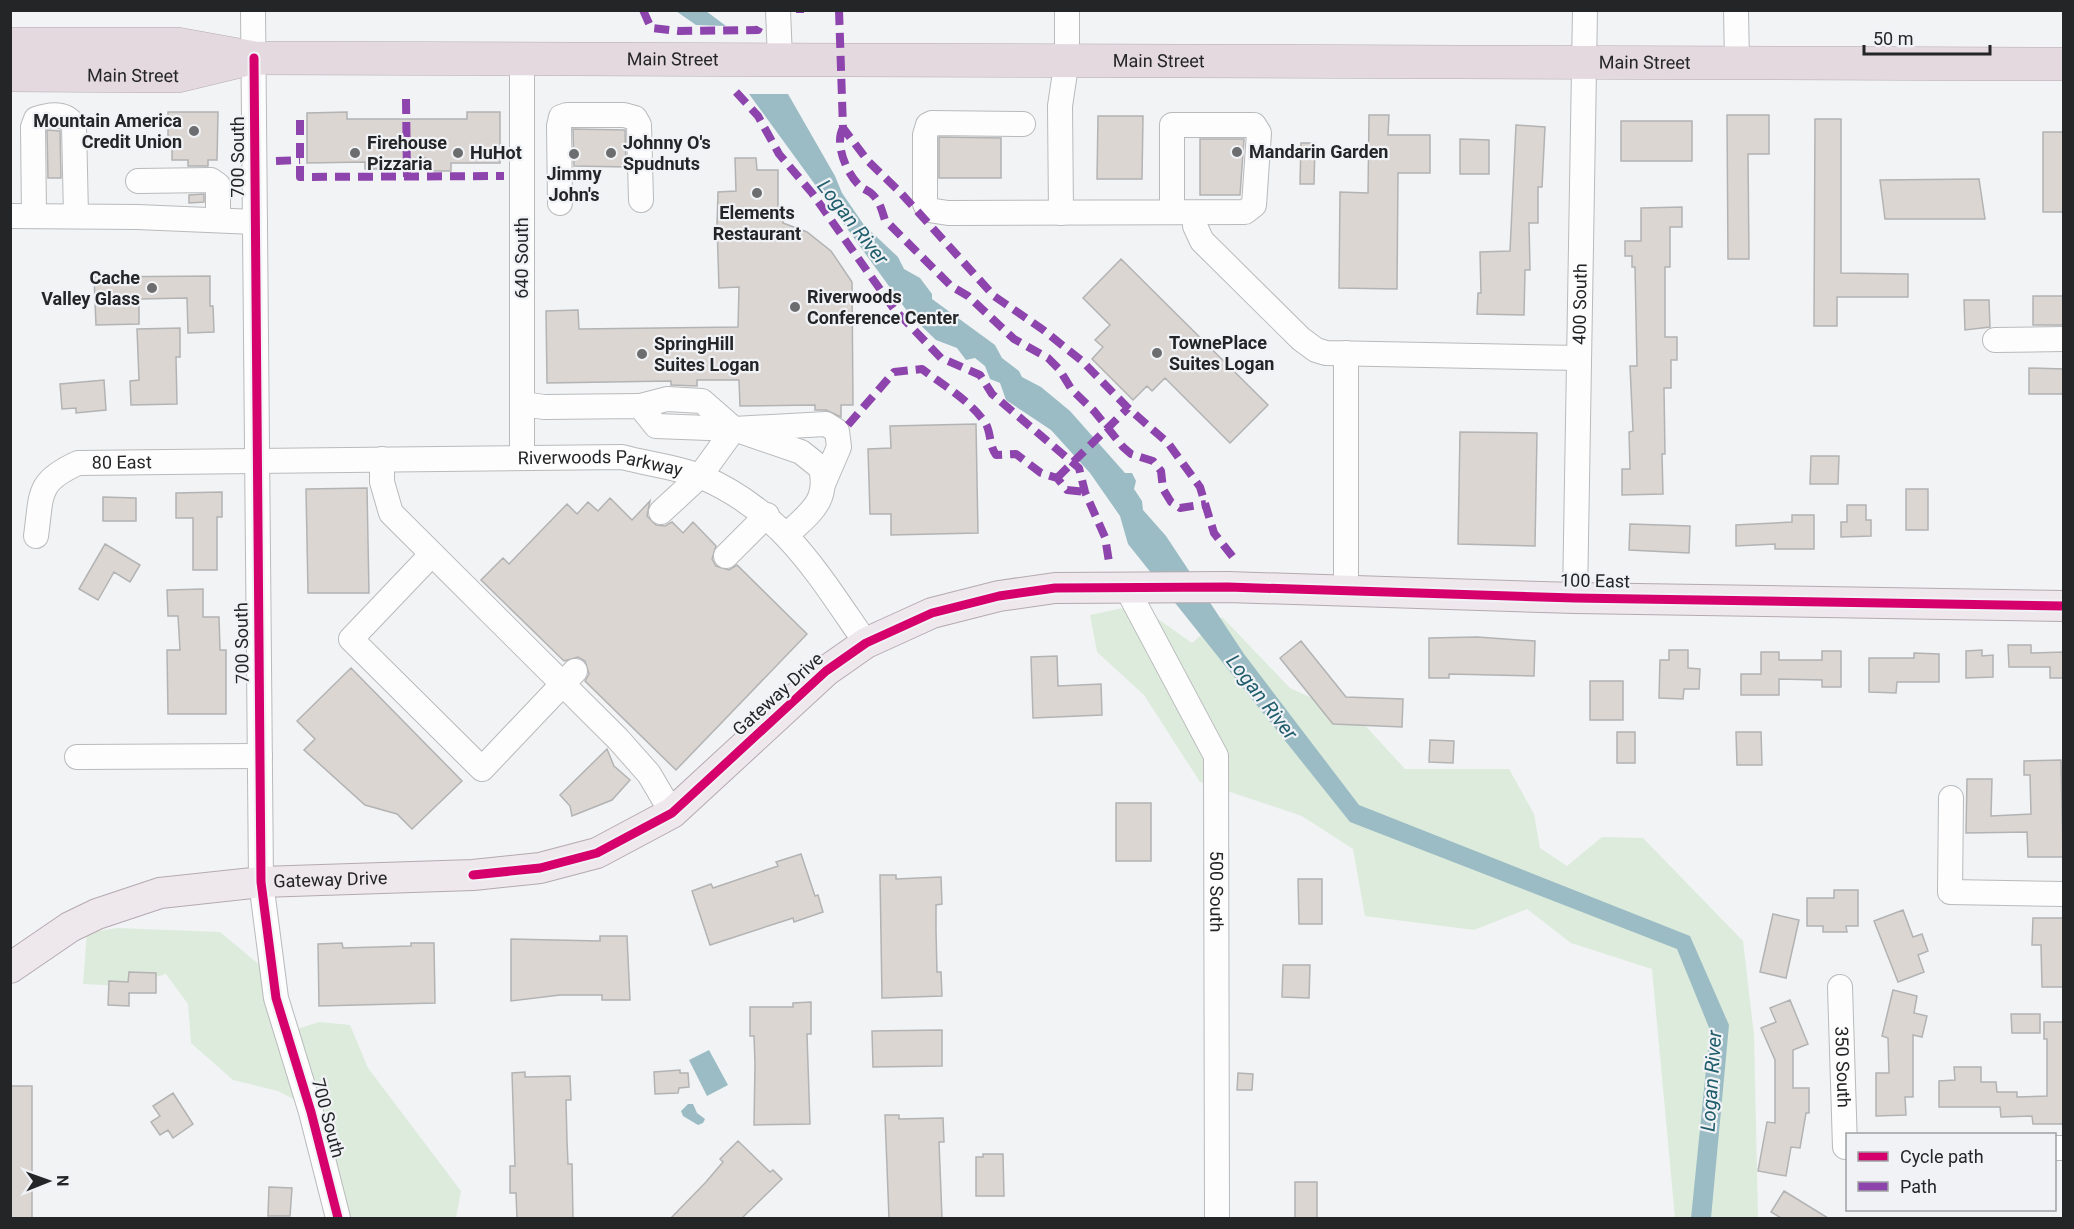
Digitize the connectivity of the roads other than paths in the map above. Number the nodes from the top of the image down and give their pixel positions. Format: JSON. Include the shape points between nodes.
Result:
{"nodes":[{"id":1,"x":253,"y":10,"type":"edge"},
{"id":2,"x":778,"y":10,"type":"edge"},
{"id":3,"x":1067,"y":10,"type":"edge"},
{"id":4,"x":1585,"y":10,"type":"edge"},
{"id":5,"x":1736,"y":10,"type":"edge"},
{"id":6,"x":10,"y":44,"type":"edge"},
{"id":7,"x":254,"y":58,"type":"junction"},
{"id":8,"x":522,"y":59,"type":"junction"},
{"id":9,"x":780,"y":59,"type":"junction"},
{"id":10,"x":1067,"y":59,"type":"junction"},
{"id":11,"x":1585,"y":62,"type":"junction"},
{"id":12,"x":1737,"y":63,"type":"junction"},
{"id":13,"x":2064,"y":64,"type":"edge"},
{"id":14,"x":10,"y":75,"type":"edge"},
{"id":15,"x":1023,"y":124,"type":"dead end"},
{"id":16,"x":138,"y":181,"type":"dead end"},
{"id":17,"x":641,"y":200,"type":"dead end"},
{"id":18,"x":560,"y":203,"type":"dead end"},
{"id":19,"x":1061,"y":213,"type":"junction"},
{"id":20,"x":1184,"y":213,"type":"junction"},
{"id":21,"x":22,"y":216,"type":"edge"},
{"id":22,"x":76,"y":216,"type":"junction"},
{"id":23,"x":218,"y":220,"type":"junction"},
{"id":24,"x":255,"y":222,"type":"junction"},
{"id":25,"x":2064,"y":339,"type":"edge"},
{"id":26,"x":1995,"y":340,"type":"dead end"},
{"id":27,"x":1346,"y":353,"type":"junction"},
{"id":28,"x":1579,"y":358,"type":"junction"},
{"id":29,"x":523,"y":404,"type":"junction"},
{"id":30,"x":734,"y":429,"type":"junction"},
{"id":31,"x":522,"y":456,"type":"junction"},
{"id":32,"x":382,"y":459,"type":"junction"},
{"id":33,"x":257,"y":462,"type":"junction"},
{"id":34,"x":700,"y":476,"type":"junction"},
{"id":35,"x":825,"y":482,"type":"junction"},
{"id":36,"x":661,"y":512,"type":"dead end"},
{"id":37,"x":767,"y":515,"type":"junction"},
{"id":38,"x":787,"y":535,"type":"junction"},
{"id":39,"x":36,"y":536,"type":"dead end"},
{"id":40,"x":432,"y":554,"type":"junction"},
{"id":41,"x":726,"y":556,"type":"dead end"},
{"id":42,"x":1126,"y":587,"type":"junction"},
{"id":43,"x":1346,"y":590,"type":"junction"},
{"id":44,"x":1575,"y":598,"type":"junction"},
{"id":45,"x":2064,"y":606,"type":"edge"},
{"id":46,"x":866,"y":643,"type":"junction"},
{"id":47,"x":569,"y":678,"type":"junction"},
{"id":48,"x":260,"y":756,"type":"junction"},
{"id":49,"x":77,"y":757,"type":"dead end"},
{"id":50,"x":1951,"y":798,"type":"dead end"},
{"id":51,"x":672,"y":813,"type":"junction"},
{"id":52,"x":261,"y":882,"type":"junction"},
{"id":53,"x":2064,"y":894,"type":"edge"},
{"id":54,"x":10,"y":968,"type":"edge"},
{"id":55,"x":1840,"y":987,"type":"dead end"},
{"id":56,"x":1846,"y":1147,"type":"edge"},
{"id":57,"x":338,"y":1218,"type":"edge"},
{"id":58,"x":1217,"y":1218,"type":"edge"}],
"edges":[{"from":1,"to":7,"type":"street","name":"700 South"},
{"from":2,"to":9,"type":"street"},
{"from":3,"to":10,"type":"street"},
{"from":4,"to":11,"type":"street","name":"400 South"},
{"from":5,"to":12,"type":"street"},
{"from":6,"to":7,"type":"highway","name":"Main Street","via":[[177,44]]},
{"from":7,"to":8,"type":"highway","name":"Main Street"},
{"from":7,"to":14,"type":"highway","name":"Main Street","via":[[178,76]]},
{"from":7,"to":24,"type":"street","name":"700 South"},
{"from":8,"to":9,"type":"highway","name":"Main Street"},
{"from":8,"to":29,"type":"street","name":"640 South"},
{"from":9,"to":10,"type":"highway","name":"Main Street"},
{"from":10,"to":11,"type":"highway","name":"Main Street"},
{"from":10,"to":19,"type":"street","via":[[1060,106]]},
{"from":11,"to":12,"type":"highway","name":"Main Street"},
{"from":11,"to":28,"type":"street","name":"400 South"},
{"from":12,"to":13,"type":"highway","name":"Main Street"},
{"from":15,"to":19,"type":"street","via":[[928,125],[924,135],[926,204],[930,210],[948,213]]},
{"from":16,"to":23,"type":"street","via":[[211,180],[218,185]]},
{"from":17,"to":18,"type":"street","via":[[639,125],[635,118],[567,115],[561,117],[559,126]]},
{"from":19,"to":20,"type":"street"},
{"from":20,"to":20,"type":"street","via":[[1251,210],[1259,133],[1254,125],[1172,125]]},
{"from":20,"to":27,"type":"street","via":[[1202,241],[1300,339],[1316,350]]},
{"from":21,"to":22,"type":"street"},
{"from":21,"to":22,"type":"street","via":[[36,119],[60,115],[74,125]]},
{"from":22,"to":23,"type":"street"},
{"from":23,"to":24,"type":"street"},
{"from":24,"to":33,"type":"street","name":"700 South"},
{"from":25,"to":26,"type":"street"},
{"from":27,"to":28,"type":"street"},
{"from":27,"to":43,"type":"street"},
{"from":28,"to":44,"type":"street","name":"400 South"},
{"from":29,"to":30,"type":"street","via":[[640,406],[656,426]]},
{"from":29,"to":31,"type":"street","name":"640 South"},
{"from":30,"to":34,"type":"street"},
{"from":30,"to":35,"type":"street","via":[[801,452],[821,468]]},
{"from":30,"to":35,"type":"street","via":[[826,424],[837,431],[839,447]]},
{"from":31,"to":32,"type":"street","name":"Riverwoods Parkway"},
{"from":31,"to":34,"type":"street","name":"Riverwoods Parkway","via":[[622,457]]},
{"from":32,"to":33,"type":"street","name":"Riverwoods Parkway"},
{"from":32,"to":40,"type":"street","via":[[382,482],[392,513]]},
{"from":33,"to":39,"type":"street","name":"80 East","via":[[78,463],[53,474],[43,492]]},
{"from":33,"to":48,"type":"street","name":"700 South"},
{"from":34,"to":36,"type":"street"},
{"from":34,"to":37,"type":"street","name":"Riverwoods Parkway"},
{"from":35,"to":38,"type":"street","via":[[821,500]]},
{"from":37,"to":38,"type":"street","name":"Riverwoods Parkway"},
{"from":37,"to":41,"type":"street"},
{"from":38,"to":46,"type":"street","name":"Riverwoods Parkway","via":[[818,570]]},
{"from":40,"to":47,"type":"street"},
{"from":40,"to":47,"type":"street","via":[[351,639],[482,769]]},
{"from":42,"to":43,"type":"main road","name":"100 East"},
{"from":42,"to":46,"type":"main road","name":"Gateway Drive","via":[[1054,588],[999,596],[932,613]]},
{"from":42,"to":58,"type":"street","name":"500 South","via":[[1216,756]]},
{"from":43,"to":44,"type":"main road","name":"100 East"},
{"from":44,"to":45,"type":"main road","name":"100 East"},
{"from":46,"to":51,"type":"main road","name":"Gateway Drive","via":[[826,672]]},
{"from":47,"to":51,"type":"street","via":[[649,774]]},
{"from":48,"to":49,"type":"street"},
{"from":48,"to":52,"type":"street","name":"700 South"},
{"from":50,"to":53,"type":"street","via":[[1950,892]]},
{"from":51,"to":52,"type":"main road","name":"Gateway Drive","via":[[597,853],[540,868],[473,875]]},
{"from":52,"to":54,"type":"main road","name":"Gateway Drive","via":[[160,893],[108,910],[70,927]]},
{"from":52,"to":57,"type":"street","name":"700 South","via":[[276,998]]},
{"from":55,"to":56,"type":"street","name":"350 South"}]}
